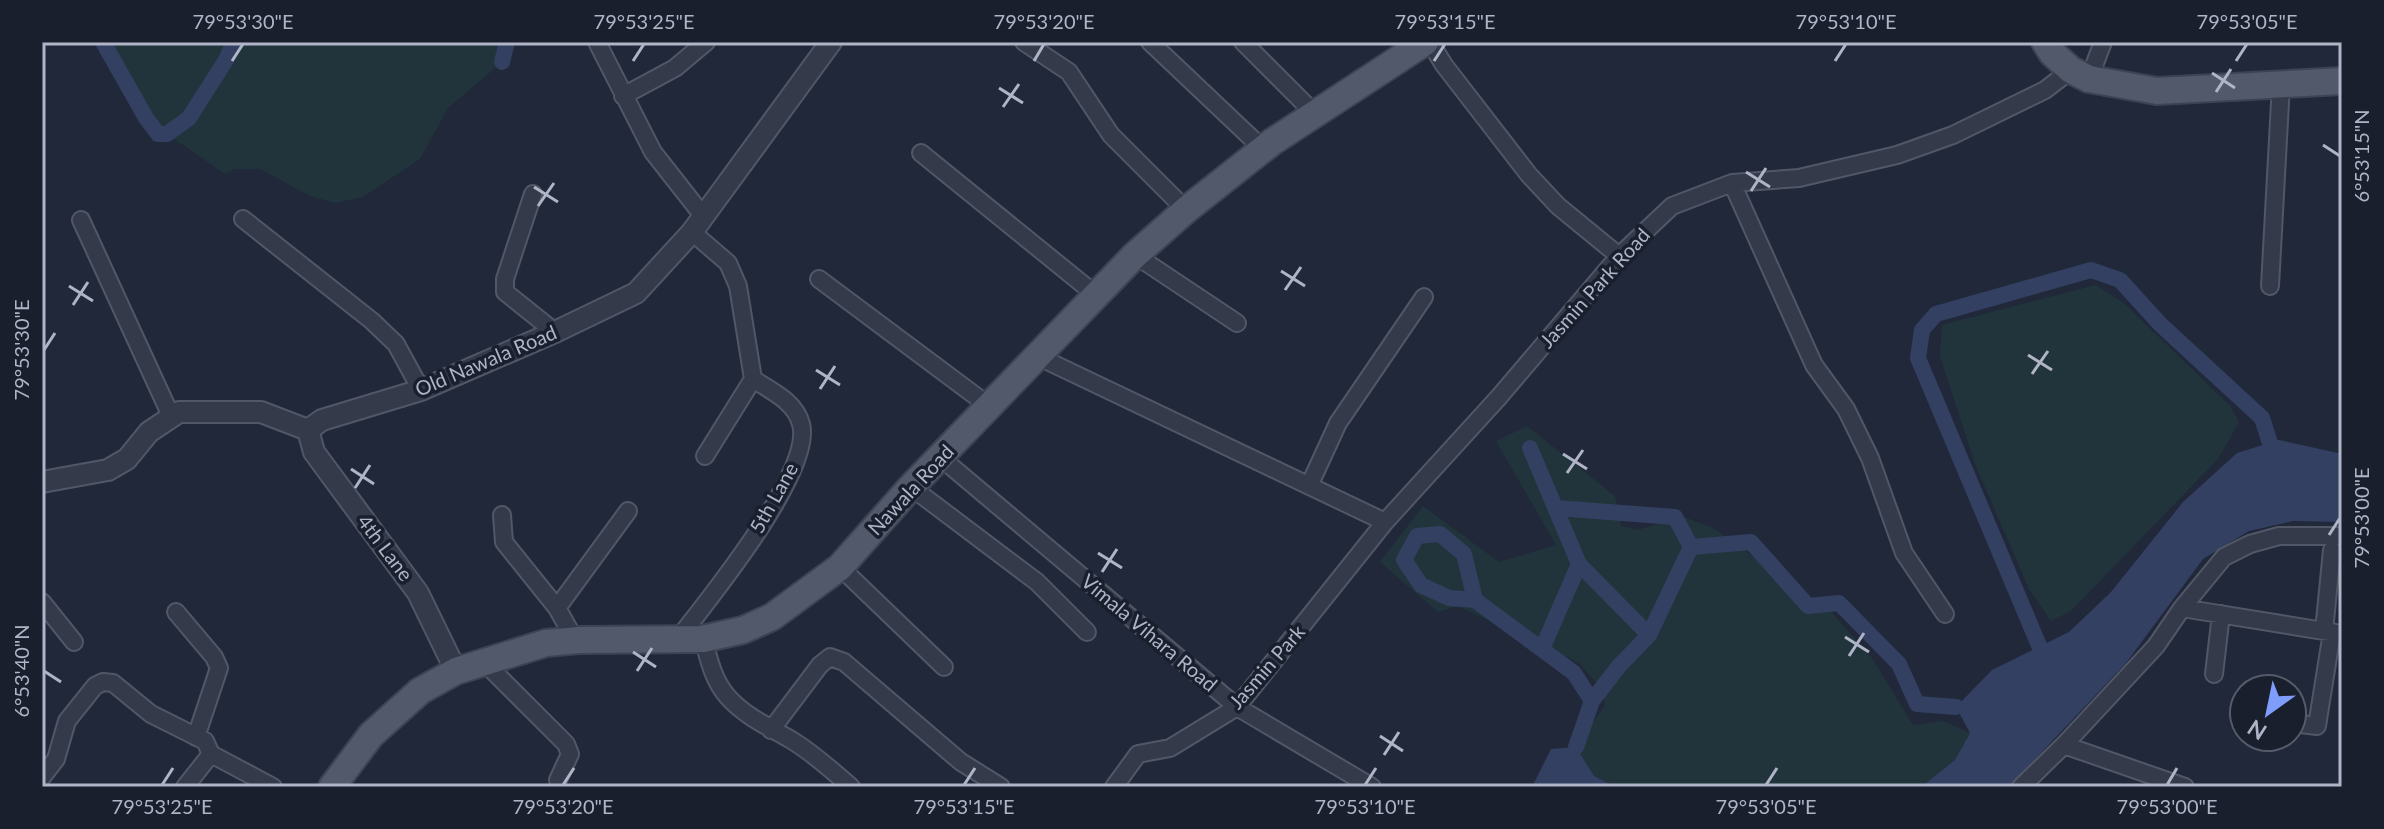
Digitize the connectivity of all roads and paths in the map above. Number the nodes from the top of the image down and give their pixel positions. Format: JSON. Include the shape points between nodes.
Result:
{"nodes":[{"id":1,"x":597,"y":42,"type":"edge"},
{"id":2,"x":706,"y":42,"type":"edge"},
{"id":3,"x":831,"y":42,"type":"edge"},
{"id":4,"x":1024,"y":42,"type":"edge"},
{"id":5,"x":1150,"y":42,"type":"edge"},
{"id":6,"x":1243,"y":42,"type":"edge"},
{"id":7,"x":1427,"y":42,"type":"edge"},
{"id":8,"x":2045,"y":42,"type":"edge"},
{"id":9,"x":2103,"y":42,"type":"edge"},
{"id":10,"x":2080,"y":74,"type":"junction"},
{"id":11,"x":2342,"y":81,"type":"edge"},
{"id":12,"x":2281,"y":84,"type":"junction"},
{"id":13,"x":623,"y":96,"type":"junction"},
{"id":14,"x":1315,"y":114,"type":"junction"},
{"id":15,"x":1263,"y":149,"type":"junction"},
{"id":16,"x":921,"y":153,"type":"dead end"},
{"id":17,"x":1732,"y":183,"type":"junction"},
{"id":18,"x":533,"y":194,"type":"dead end"},
{"id":19,"x":1186,"y":210,"type":"junction"},
{"id":20,"x":243,"y":219,"type":"dead end"},
{"id":21,"x":81,"y":220,"type":"dead end"},
{"id":22,"x":698,"y":224,"type":"junction"},
{"id":23,"x":1135,"y":255,"type":"junction"},
{"id":24,"x":1619,"y":256,"type":"junction"},
{"id":25,"x":819,"y":279,"type":"dead end"},
{"id":26,"x":2270,"y":286,"type":"dead end"},
{"id":27,"x":1096,"y":295,"type":"junction"},
{"id":28,"x":1424,"y":297,"type":"dead end"},
{"id":29,"x":1237,"y":323,"type":"dead end"},
{"id":30,"x":555,"y":332,"type":"junction"},
{"id":31,"x":1037,"y":356,"type":"junction"},
{"id":32,"x":753,"y":379,"type":"junction"},
{"id":33,"x":421,"y":390,"type":"junction"},
{"id":34,"x":989,"y":406,"type":"junction"},
{"id":35,"x":171,"y":416,"type":"junction"},
{"id":36,"x":308,"y":430,"type":"junction"},
{"id":37,"x":705,"y":456,"type":"dead end"},
{"id":38,"x":940,"y":457,"type":"junction"},
{"id":39,"x":42,"y":482,"type":"edge"},
{"id":40,"x":1309,"y":486,"type":"junction"},
{"id":41,"x":911,"y":487,"type":"junction"},
{"id":42,"x":628,"y":511,"type":"dead end"},
{"id":43,"x":502,"y":515,"type":"dead end"},
{"id":44,"x":1385,"y":522,"type":"junction"},
{"id":45,"x":2337,"y":543,"type":"edge"},
{"id":46,"x":840,"y":567,"type":"junction"},
{"id":47,"x":1335,"y":586,"type":"joint"},
{"id":48,"x":42,"y":602,"type":"edge"},
{"id":49,"x":557,"y":608,"type":"junction"},
{"id":50,"x":2182,"y":608,"type":"junction"},
{"id":51,"x":176,"y":612,"type":"dead end"},
{"id":52,"x":1945,"y":614,"type":"dead end"},
{"id":53,"x":2221,"y":614,"type":"junction"},
{"id":54,"x":1087,"y":632,"type":"dead end"},
{"id":55,"x":2333,"y":632,"type":"edge"},
{"id":56,"x":690,"y":639,"type":"junction"},
{"id":57,"x":575,"y":640,"type":"junction"},
{"id":58,"x":74,"y":642,"type":"dead end"},
{"id":59,"x":484,"y":662,"type":"junction"},
{"id":60,"x":944,"y":667,"type":"dead end"},
{"id":61,"x":456,"y":671,"type":"junction"},
{"id":62,"x":2214,"y":674,"type":"dead end"},
{"id":63,"x":1237,"y":707,"type":"junction"},
{"id":64,"x":2308,"y":725,"type":"edge"},
{"id":65,"x":771,"y":730,"type":"junction"},
{"id":66,"x":196,"y":737,"type":"junction"},
{"id":67,"x":2064,"y":745,"type":"junction"},
{"id":68,"x":211,"y":754,"type":"junction"},
{"id":69,"x":42,"y":777,"type":"edge"},
{"id":70,"x":558,"y":780,"type":"dead end"},
{"id":71,"x":185,"y":787,"type":"edge"},
{"id":72,"x":273,"y":787,"type":"edge"},
{"id":73,"x":332,"y":787,"type":"edge"},
{"id":74,"x":851,"y":787,"type":"edge"},
{"id":75,"x":1001,"y":787,"type":"edge"},
{"id":76,"x":1114,"y":787,"type":"edge"},
{"id":77,"x":1372,"y":787,"type":"edge"},
{"id":78,"x":2021,"y":787,"type":"edge"},
{"id":79,"x":2185,"y":787,"type":"edge"}],
"edges":[{"from":1,"to":13,"type":"street"},
{"from":2,"to":13,"type":"street","via":[[675,68]]},
{"from":3,"to":22,"type":"street","name":"Old Nawala Road"},
{"from":4,"to":19,"type":"street","via":[[1069,72],[1111,135]]},
{"from":5,"to":15,"type":"street"},
{"from":6,"to":14,"type":"street"},
{"from":7,"to":14,"type":"main road","name":"Nawala Road"},
{"from":7,"to":24,"type":"street","via":[[1529,175]]},
{"from":8,"to":10,"type":"main road"},
{"from":9,"to":10,"type":"street"},
{"from":10,"to":12,"type":"main road","via":[[2157,91]]},
{"from":10,"to":17,"type":"street","name":"Jasmin Park Road","via":[[1966,129],[1897,155],[1799,178]]},
{"from":11,"to":12,"type":"main road"},
{"from":12,"to":26,"type":"street"},
{"from":13,"to":22,"type":"street"},
{"from":14,"to":15,"type":"main road","name":"Nawala Road"},
{"from":15,"to":19,"type":"main road","name":"Nawala Road"},
{"from":16,"to":27,"type":"street"},
{"from":17,"to":24,"type":"street","name":"Jasmin Park Road","via":[[1672,206]]},
{"from":17,"to":52,"type":"street","via":[[1814,365],[1846,409],[1870,458],[1904,553]]},
{"from":18,"to":30,"type":"street","via":[[505,292]]},
{"from":19,"to":23,"type":"main road","name":"Nawala Road"},
{"from":20,"to":33,"type":"street","via":[[388,336]]},
{"from":21,"to":35,"type":"street"},
{"from":22,"to":30,"type":"street","name":"Old Nawala Road","via":[[636,293]]},
{"from":22,"to":32,"type":"street","via":[[728,263],[738,286]]},
{"from":23,"to":27,"type":"main road","name":"Nawala Road"},
{"from":23,"to":29,"type":"street"},
{"from":24,"to":44,"type":"street","name":"Jasmin Park Road"},
{"from":25,"to":34,"type":"street"},
{"from":27,"to":31,"type":"main road","name":"Nawala Road"},
{"from":28,"to":40,"type":"street","via":[[1338,423]]},
{"from":30,"to":33,"type":"street","name":"Old Nawala Road"},
{"from":31,"to":34,"type":"main road","name":"Nawala Road"},
{"from":31,"to":40,"type":"street"},
{"from":32,"to":37,"type":"street"},
{"from":32,"to":56,"type":"street","name":"5th Lane","via":[[793,406],[802,426],[799,452],[772,509]]},
{"from":33,"to":36,"type":"street","name":"Old Nawala Road","via":[[322,420]]},
{"from":34,"to":38,"type":"main road","name":"Nawala Road"},
{"from":35,"to":36,"type":"street","via":[[261,412]]},
{"from":35,"to":39,"type":"street","via":[[127,459],[108,470]]},
{"from":36,"to":61,"type":"street","name":"4th Lane","via":[[314,452],[418,593]]},
{"from":38,"to":41,"type":"main road","name":"Nawala Road"},
{"from":38,"to":63,"type":"street","name":"Vimala Vihara Road"},
{"from":40,"to":44,"type":"street"},
{"from":41,"to":46,"type":"main road","name":"Nawala Road"},
{"from":41,"to":54,"type":"street","via":[[1037,582]]},
{"from":42,"to":49,"type":"street"},
{"from":43,"to":49,"type":"street","via":[[504,542]]},
{"from":44,"to":47,"type":"street","name":"Jasmin Park Road"},
{"from":45,"to":50,"type":"street","via":[[2279,536],[2250,544],[2224,557]]},
{"from":45,"to":55,"type":"street"},
{"from":46,"to":56,"type":"main road","name":"Nawala Road","via":[[772,617],[743,630]]},
{"from":46,"to":60,"type":"street"},
{"from":47,"to":63,"type":"street","name":"Jasmin Park"},
{"from":48,"to":58,"type":"street"},
{"from":49,"to":57,"type":"street"},
{"from":50,"to":53,"type":"street"},
{"from":50,"to":67,"type":"street","via":[[2156,646]]},
{"from":51,"to":66,"type":"street","via":[[219,668]]},
{"from":53,"to":55,"type":"street"},
{"from":53,"to":62,"type":"street"},
{"from":55,"to":64,"type":"street","via":[[2317,726]]},
{"from":56,"to":57,"type":"main road","name":"Nawala Road"},
{"from":56,"to":65,"type":"street","via":[[727,696]]},
{"from":57,"to":59,"type":"main road","name":"Nawala Road"},
{"from":59,"to":61,"type":"main road","name":"Nawala Road"},
{"from":59,"to":70,"type":"street","via":[[566,744],[570,754]]},
{"from":61,"to":73,"type":"main road","name":"Nawala Road","via":[[420,691],[371,735]]},
{"from":63,"to":76,"type":"street","name":"Jasmin Park","via":[[1170,748],[1138,754]]},
{"from":63,"to":77,"type":"street","name":"Vimala Vihara Road"},
{"from":65,"to":74,"type":"street"},
{"from":65,"to":75,"type":"street","via":[[830,657],[844,662],[961,762]]},
{"from":66,"to":68,"type":"street","via":[[205,741]]},
{"from":66,"to":69,"type":"street","via":[[151,714],[113,683],[103,682],[67,721],[56,759]]},
{"from":67,"to":78,"type":"street"},
{"from":67,"to":79,"type":"street"},
{"from":68,"to":71,"type":"street"},
{"from":68,"to":72,"type":"street"}]}
